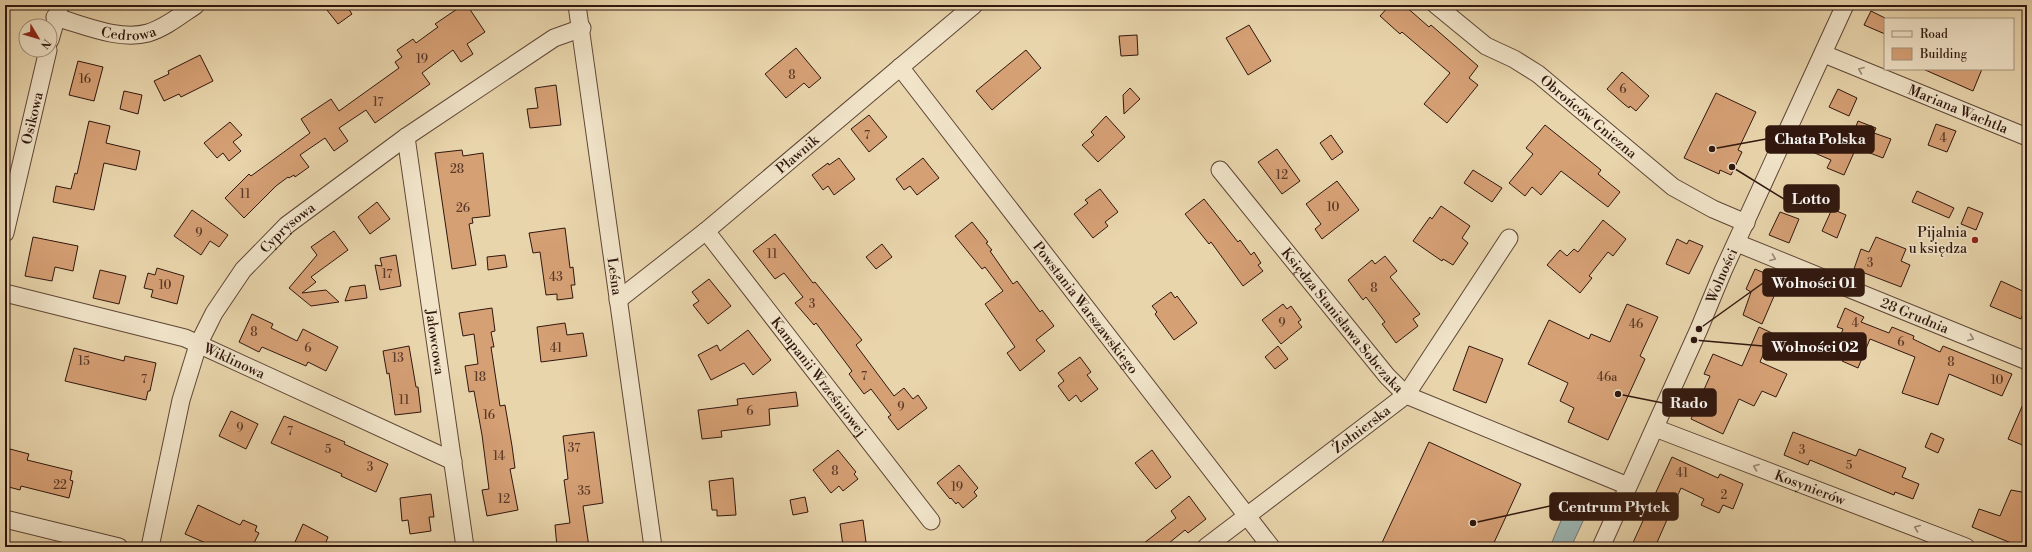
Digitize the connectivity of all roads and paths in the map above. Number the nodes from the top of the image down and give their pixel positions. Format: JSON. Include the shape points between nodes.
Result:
{"nodes":[{"id":1,"x":196,"y":5,"type":"edge"},
{"id":2,"x":577,"y":5,"type":"edge"},
{"id":3,"x":974,"y":5,"type":"edge"},
{"id":4,"x":1436,"y":5,"type":"edge"},
{"id":5,"x":1846,"y":5,"type":"edge"},
{"id":6,"x":57,"y":11,"type":"edge"},
{"id":7,"x":582,"y":28,"type":"junction"},
{"id":8,"x":1824,"y":54,"type":"junction"},
{"id":9,"x":46,"y":58,"type":"edge"},
{"id":10,"x":900,"y":67,"type":"junction"},
{"id":11,"x":406,"y":137,"type":"junction"},
{"id":12,"x":2027,"y":137,"type":"edge"},
{"id":13,"x":1220,"y":170,"type":"dead end"},
{"id":14,"x":1746,"y":223,"type":"junction"},
{"id":15,"x":706,"y":231,"type":"junction"},
{"id":16,"x":5,"y":233,"type":"edge"},
{"id":17,"x":1509,"y":238,"type":"dead end"},
{"id":18,"x":1737,"y":243,"type":"junction"},
{"id":19,"x":5,"y":293,"type":"edge"},
{"id":20,"x":618,"y":300,"type":"junction"},
{"id":21,"x":198,"y":345,"type":"junction"},
{"id":22,"x":2027,"y":361,"type":"edge"},
{"id":23,"x":1406,"y":395,"type":"junction"},
{"id":24,"x":1655,"y":428,"type":"junction"},
{"id":25,"x":453,"y":460,"type":"junction"},
{"id":26,"x":1628,"y":486,"type":"junction"},
{"id":27,"x":1246,"y":515,"type":"junction"},
{"id":28,"x":5,"y":519,"type":"edge"},
{"id":29,"x":931,"y":521,"type":"dead end"},
{"id":30,"x":119,"y":547,"type":"edge"},
{"id":31,"x":150,"y":547,"type":"edge"},
{"id":32,"x":465,"y":547,"type":"edge"},
{"id":33,"x":653,"y":547,"type":"edge"},
{"id":34,"x":1206,"y":547,"type":"edge"},
{"id":35,"x":1271,"y":547,"type":"edge"},
{"id":36,"x":1601,"y":547,"type":"edge"},
{"id":37,"x":1966,"y":547,"type":"edge"}],
"edges":[{"from":1,"to":6,"type":"street","name":"Cedrowa","via":[[149,33],[130,36]]},
{"from":2,"to":7,"type":"street","name":"Leśna"},
{"from":3,"to":10,"type":"street","name":"Pławnik"},
{"from":4,"to":14,"type":"street","name":"Obrońców Gniezna","via":[[1486,46],[1538,74],[1673,186],[1713,210]]},
{"from":5,"to":8,"type":"street","name":"Wolności"},
{"from":7,"to":11,"type":"street","name":"Cyprysowa","via":[[554,38]]},
{"from":7,"to":20,"type":"street","name":"Leśna"},
{"from":12,"to":8,"type":"street","name":"Mariana Wachtla","one_way":true},
{"from":8,"to":14,"type":"street","name":"Wolności"},
{"from":9,"to":16,"type":"street","name":"Osikowa"},
{"from":10,"to":15,"type":"street","name":"Pławnik"},
{"from":10,"to":27,"type":"street","name":"Powstania Warszawskiego"},
{"from":11,"to":21,"type":"street","name":"Cyprysowa","via":[[287,225],[243,270],[214,313]]},
{"from":11,"to":25,"type":"street","name":"Jałowcowa"},
{"from":13,"to":23,"type":"street","name":"Księdza Stanisława Sobczaka","via":[[1387,376]]},
{"from":14,"to":18,"type":"street","name":"Wolności"},
{"from":15,"to":20,"type":"street","name":"Pławnik"},
{"from":15,"to":29,"type":"street","name":"Kampanii Wrześniowej"},
{"from":17,"to":23,"type":"street","name":"Żołnierska"},
{"from":18,"to":22,"type":"street","name":"28 Grudnia","one_way":true},
{"from":18,"to":24,"type":"street","name":"Wolności"},
{"from":19,"to":21,"type":"street","name":"Wiklinowa","via":[[185,338]]},
{"from":20,"to":33,"type":"street","name":"Leśna"},
{"from":21,"to":25,"type":"street","name":"Wiklinowa"},
{"from":21,"to":31,"type":"street","name":"Cyprysowa","via":[[181,400]]},
{"from":23,"to":26,"type":"street","name":"Księdza Stanisława Sobczaka"},
{"from":23,"to":27,"type":"street","name":"Żołnierska"},
{"from":24,"to":26,"type":"street","name":"Wolności"},
{"from":37,"to":24,"type":"street","name":"Kosynierów","one_way":true},
{"from":25,"to":32,"type":"street","name":"Jałowcowa"},
{"from":26,"to":36,"type":"street","name":"Wolności"},
{"from":27,"to":34,"type":"street","name":"Żołnierska"},
{"from":27,"to":35,"type":"street","name":"Powstania Warszawskiego"},
{"from":28,"to":30,"type":"street"}]}
